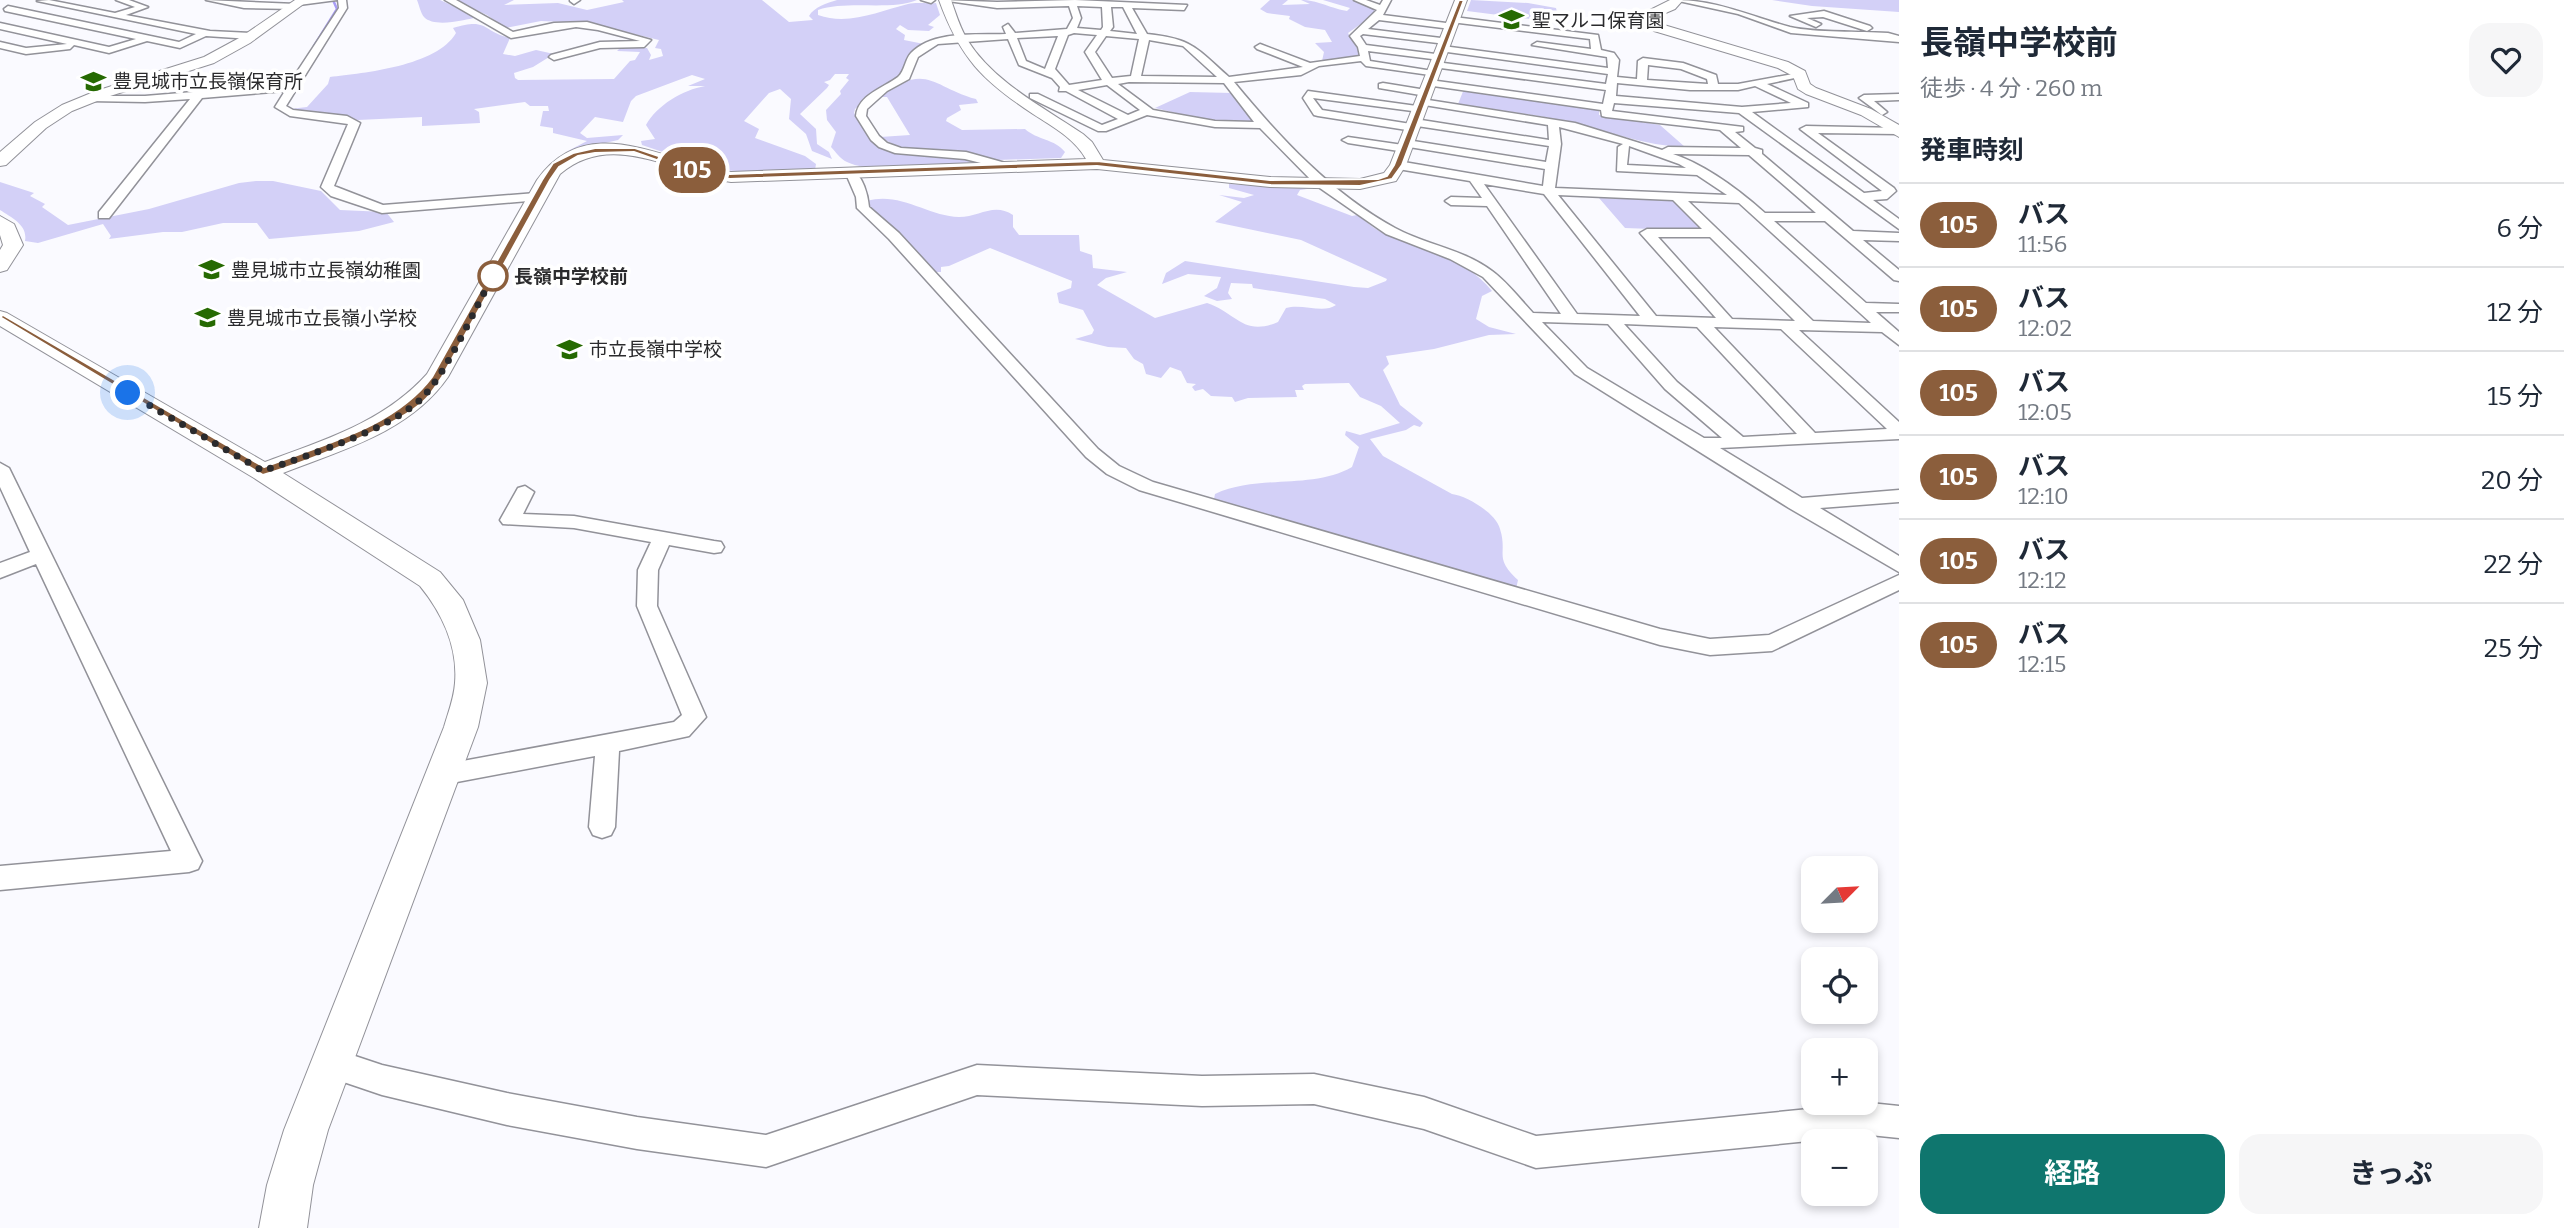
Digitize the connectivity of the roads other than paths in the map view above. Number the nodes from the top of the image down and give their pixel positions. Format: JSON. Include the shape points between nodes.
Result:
{"nodes":[{"id":1,"x":120,"y":0,"type":"edge"},
{"id":2,"x":210,"y":0,"type":"edge"},
{"id":3,"x":333,"y":0,"type":"edge"},
{"id":4,"x":342,"y":0,"type":"edge"},
{"id":5,"x":449,"y":0,"type":"edge"},
{"id":6,"x":925,"y":0,"type":"edge"},
{"id":7,"x":931,"y":0,"type":"edge"},
{"id":8,"x":945,"y":0,"type":"edge"},
{"id":9,"x":1358,"y":0,"type":"edge"},
{"id":10,"x":44,"y":1,"type":"edge"},
{"id":11,"x":1072,"y":1,"type":"edge"},
{"id":12,"x":299,"y":3,"type":"edge"},
{"id":13,"x":996,"y":3,"type":"edge"},
{"id":14,"x":1106,"y":4,"type":"junction"},
{"id":15,"x":1679,"y":4,"type":"edge"},
{"id":16,"x":1126,"y":5,"type":"junction"},
{"id":17,"x":1034,"y":6,"type":"edge"},
{"id":18,"x":1157,"y":6,"type":"junction"},
{"id":19,"x":1398,"y":6,"type":"dead end"},
{"id":20,"x":1760,"y":6,"type":"dead end"},
{"id":21,"x":1184,"y":7,"type":"dead end"},
{"id":22,"x":1382,"y":8,"type":"edge"},
{"id":23,"x":4,"y":10,"type":"edge"},
{"id":24,"x":1439,"y":11,"type":"dead end"},
{"id":25,"x":1740,"y":12,"type":"junction"},
{"id":26,"x":1783,"y":13,"type":"dead end"},
{"id":27,"x":114,"y":16,"type":"junction"},
{"id":28,"x":1156,"y":16,"type":"dead end"},
{"id":29,"x":1754,"y":16,"type":"junction"},
{"id":30,"x":1794,"y":16,"type":"junction"},
{"id":31,"x":1133,"y":18,"type":"junction"},
{"id":32,"x":1108,"y":19,"type":"junction"},
{"id":33,"x":1555,"y":20,"type":"dead end"},
{"id":34,"x":1732,"y":22,"type":"dead end"},
{"id":35,"x":82,"y":25,"type":"junction"},
{"id":36,"x":0,"y":26,"type":"edge"},
{"id":37,"x":179,"y":28,"type":"junction"},
{"id":38,"x":1068,"y":31,"type":"junction"},
{"id":39,"x":1360,"y":31,"type":"junction"},
{"id":40,"x":1553,"y":32,"type":"junction"},
{"id":41,"x":205,"y":33,"type":"junction"},
{"id":42,"x":961,"y":33,"type":"junction"},
{"id":43,"x":1103,"y":34,"type":"junction"},
{"id":44,"x":1844,"y":34,"type":"junction"},
{"id":45,"x":45,"y":35,"type":"junction"},
{"id":46,"x":251,"y":36,"type":"junction"},
{"id":47,"x":1014,"y":36,"type":"junction"},
{"id":48,"x":1895,"y":37,"type":"edge"},
{"id":49,"x":145,"y":38,"type":"junction"},
{"id":50,"x":1144,"y":38,"type":"junction"},
{"id":51,"x":1520,"y":42,"type":"dead end"},
{"id":52,"x":0,"y":45,"type":"edge"},
{"id":53,"x":87,"y":45,"type":"junction"},
{"id":54,"x":1260,"y":47,"type":"dead end"},
{"id":55,"x":1877,"y":48,"type":"dead end"},
{"id":56,"x":1364,"y":52,"type":"junction"},
{"id":57,"x":1597,"y":52,"type":"junction"},
{"id":58,"x":1441,"y":55,"type":"edge"},
{"id":59,"x":554,"y":57,"type":"dead end"},
{"id":60,"x":1312,"y":67,"type":"junction"},
{"id":61,"x":1800,"y":74,"type":"junction"},
{"id":62,"x":1053,"y":75,"type":"junction"},
{"id":63,"x":1135,"y":79,"type":"junction"},
{"id":64,"x":1108,"y":80,"type":"junction"},
{"id":65,"x":1227,"y":80,"type":"junction"},
{"id":66,"x":1642,"y":83,"type":"junction"},
{"id":67,"x":1758,"y":84,"type":"junction"},
{"id":68,"x":1383,"y":86,"type":"dead end"},
{"id":69,"x":294,"y":87,"type":"junction"},
{"id":70,"x":1714,"y":87,"type":"junction"},
{"id":71,"x":1067,"y":88,"type":"junction"},
{"id":72,"x":1611,"y":89,"type":"junction"},
{"id":73,"x":199,"y":94,"type":"junction"},
{"id":74,"x":1899,"y":97,"type":"edge"},
{"id":75,"x":90,"y":98,"type":"junction"},
{"id":76,"x":1029,"y":98,"type":"junction"},
{"id":77,"x":1742,"y":110,"type":"junction"},
{"id":78,"x":1148,"y":111,"type":"junction"},
{"id":79,"x":1866,"y":112,"type":"junction"},
{"id":80,"x":1125,"y":118,"type":"junction"},
{"id":81,"x":1553,"y":122,"type":"junction"},
{"id":82,"x":1263,"y":125,"type":"junction"},
{"id":83,"x":1725,"y":129,"type":"junction"},
{"id":84,"x":1769,"y":130,"type":"junction"},
{"id":85,"x":1898,"y":132,"type":"edge"},
{"id":86,"x":1348,"y":140,"type":"dead end"},
{"id":87,"x":1555,"y":144,"type":"junction"},
{"id":88,"x":1624,"y":147,"type":"dead end"},
{"id":89,"x":1655,"y":150,"type":"junction"},
{"id":90,"x":1752,"y":152,"type":"junction"},
{"id":91,"x":1403,"y":153,"type":"junction"},
{"id":92,"x":1804,"y":153,"type":"junction"},
{"id":93,"x":0,"y":161,"type":"edge"},
{"id":94,"x":1097,"y":164,"type":"junction"},
{"id":95,"x":1005,"y":167,"type":"junction"},
{"id":96,"x":1552,"y":167,"type":"junction"},
{"id":97,"x":1700,"y":172,"type":"junction"},
{"id":98,"x":852,"y":174,"type":"junction"},
{"id":99,"x":1474,"y":178,"type":"junction"},
{"id":100,"x":1321,"y":183,"type":"junction"},
{"id":101,"x":1549,"y":191,"type":"junction"},
{"id":102,"x":536,"y":197,"type":"junction"},
{"id":103,"x":1676,"y":197,"type":"junction"},
{"id":104,"x":1863,"y":197,"type":"junction"},
{"id":105,"x":1742,"y":199,"type":"junction"},
{"id":106,"x":1451,"y":201,"type":"dead end"},
{"id":107,"x":1491,"y":202,"type":"junction"},
{"id":108,"x":104,"y":215,"type":"dead end"},
{"id":109,"x":1761,"y":217,"type":"junction"},
{"id":110,"x":1829,"y":217,"type":"junction"},
{"id":111,"x":0,"y":222,"type":"edge"},
{"id":112,"x":1899,"y":225,"type":"edge"},
{"id":113,"x":1713,"y":233,"type":"junction"},
{"id":114,"x":1850,"y":236,"type":"junction"},
{"id":115,"x":1899,"y":237,"type":"edge"},
{"id":116,"x":0,"y":266,"type":"edge"},
{"id":117,"x":1899,"y":277,"type":"edge"},
{"id":118,"x":1862,"y":307,"type":"junction"},
{"id":119,"x":1899,"y":308,"type":"edge"},
{"id":120,"x":0,"y":317,"type":"edge"},
{"id":121,"x":1529,"y":317,"type":"junction"},
{"id":122,"x":1572,"y":318,"type":"junction"},
{"id":123,"x":1612,"y":320,"type":"junction"},
{"id":124,"x":1652,"y":321,"type":"junction"},
{"id":125,"x":1701,"y":322,"type":"junction"},
{"id":126,"x":1728,"y":323,"type":"junction"},
{"id":127,"x":1786,"y":325,"type":"junction"},
{"id":128,"x":1809,"y":326,"type":"junction"},
{"id":129,"x":1886,"y":328,"type":"junction"},
{"id":130,"x":1899,"y":340,"type":"edge"},
{"id":131,"x":1899,"y":432,"type":"edge"},
{"id":132,"x":1810,"y":438,"type":"junction"},
{"id":133,"x":1739,"y":442,"type":"junction"},
{"id":134,"x":1698,"y":444,"type":"junction"},
{"id":135,"x":0,"y":468,"type":"edge"},
{"id":136,"x":263,"y":471,"type":"junction"},
{"id":137,"x":526,"y":492,"type":"dead end"},
{"id":138,"x":1899,"y":496,"type":"edge"},
{"id":139,"x":1796,"y":504,"type":"junction"},
{"id":140,"x":663,"y":538,"type":"junction"},
{"id":141,"x":714,"y":547,"type":"dead end"},
{"id":142,"x":41,"y":555,"type":"junction"},
{"id":143,"x":1899,"y":565,"type":"edge"},
{"id":144,"x":0,"y":571,"type":"edge"},
{"id":145,"x":1899,"y":582,"type":"edge"},
{"id":146,"x":608,"y":744,"type":"junction"},
{"id":147,"x":441,"y":775,"type":"junction"},
{"id":148,"x":602,"y":827,"type":"dead end"},
{"id":149,"x":0,"y":878,"type":"edge"},
{"id":150,"x":331,"y":1063,"type":"junction"},
{"id":151,"x":1899,"y":1122,"type":"edge"},
{"id":152,"x":283,"y":1228,"type":"edge"}],
"edges":[{"from":1,"to":27,"type":"street","via":[[144,7]]},
{"from":2,"to":12,"type":"street","via":[[244,5]]},
{"from":3,"to":12,"type":"street"},
{"from":4,"to":69,"type":"street","via":[[343,8]]},
{"from":5,"to":59,"type":"street","via":[[511,35],[580,25],[646,40],[645,44],[600,46]]},
{"from":6,"to":7,"type":"street"},
{"from":8,"to":13,"type":"street"},
{"from":8,"to":42,"type":"street"},
{"from":9,"to":22,"type":"street"},
{"from":10,"to":23,"type":"street"},
{"from":10,"to":27,"type":"street"},
{"from":11,"to":14,"type":"street"},
{"from":11,"to":17,"type":"street"},
{"from":11,"to":38,"type":"street","via":[[1077,18]]},
{"from":12,"to":46,"type":"street"},
{"from":13,"to":17,"type":"street"},
{"from":13,"to":47,"type":"street"},
{"from":14,"to":16,"type":"street"},
{"from":14,"to":32,"type":"street"},
{"from":15,"to":25,"type":"street"},
{"from":15,"to":61,"type":"street","via":[[1647,20]]},
{"from":16,"to":18,"type":"street"},
{"from":16,"to":31,"type":"street"},
{"from":18,"to":21,"type":"street"},
{"from":18,"to":28,"type":"street"},
{"from":19,"to":22,"type":"street"},
{"from":20,"to":25,"type":"street"},
{"from":22,"to":39,"type":"street"},
{"from":22,"to":58,"type":"street"},
{"from":23,"to":35,"type":"street"},
{"from":24,"to":58,"type":"street"},
{"from":25,"to":29,"type":"street"},
{"from":26,"to":30,"type":"street"},
{"from":27,"to":35,"type":"street"},
{"from":27,"to":37,"type":"street"},
{"from":29,"to":34,"type":"street","via":[[1746,24]]},
{"from":29,"to":44,"type":"street","via":[[1791,30]]},
{"from":30,"to":44,"type":"street"},
{"from":30,"to":48,"type":"street","via":[[1824,14]]},
{"from":31,"to":32,"type":"street"},
{"from":31,"to":50,"type":"street"},
{"from":32,"to":43,"type":"street"},
{"from":33,"to":40,"type":"street"},
{"from":35,"to":45,"type":"street"},
{"from":35,"to":49,"type":"street"},
{"from":36,"to":45,"type":"street"},
{"from":37,"to":41,"type":"street"},
{"from":37,"to":49,"type":"street"},
{"from":38,"to":43,"type":"street"},
{"from":38,"to":47,"type":"street","via":[[1042,29]]},
{"from":38,"to":62,"type":"street","via":[[1050,69]]},
{"from":39,"to":56,"type":"street","via":[[1355,36]]},
{"from":39,"to":58,"type":"street"},
{"from":40,"to":57,"type":"street","via":[[1595,37]]},
{"from":40,"to":58,"type":"street"},
{"from":41,"to":46,"type":"street"},
{"from":41,"to":49,"type":"street","via":[[180,45]]},
{"from":42,"to":47,"type":"street"},
{"from":42,"to":76,"type":"street","via":[[981,65]]},
{"from":42,"to":95,"type":"street","via":[[914,55],[905,77],[883,89],[862,108],[861,116],[883,145],[899,151],[967,156]]},
{"from":43,"to":50,"type":"street"},
{"from":43,"to":64,"type":"street","via":[[1090,52]]},
{"from":44,"to":48,"type":"street"},
{"from":44,"to":55,"type":"street"},
{"from":45,"to":53,"type":"street"},
{"from":46,"to":75,"type":"street","via":[[189,68]]},
{"from":47,"to":62,"type":"street","via":[[1022,63]]},
{"from":49,"to":53,"type":"street","via":[[109,50]]},
{"from":50,"to":63,"type":"street"},
{"from":50,"to":65,"type":"street","via":[[1186,44]]},
{"from":51,"to":57,"type":"street"},
{"from":52,"to":53,"type":"street","via":[[26,51]]},
{"from":54,"to":60,"type":"street"},
{"from":56,"to":58,"type":"street"},
{"from":56,"to":58,"type":"street","via":[[1366,63],[1374,65]]},
{"from":56,"to":60,"type":"street"},
{"from":57,"to":72,"type":"street","via":[[1614,60]]},
{"from":58,"to":58,"type":"street","via":[[1312,93],[1308,98],[1318,113]]},
{"from":58,"to":68,"type":"street"},
{"from":58,"to":72,"type":"street"},
{"from":58,"to":72,"type":"street"},
{"from":58,"to":72,"type":"street"},
{"from":58,"to":81,"type":"street"},
{"from":58,"to":87,"type":"street"},
{"from":58,"to":91,"type":"street"},
{"from":60,"to":65,"type":"street"},
{"from":61,"to":67,"type":"street"},
{"from":61,"to":79,"type":"street","via":[[1811,91]]},
{"from":62,"to":71,"type":"street"},
{"from":63,"to":64,"type":"street"},
{"from":63,"to":65,"type":"street"},
{"from":64,"to":71,"type":"street"},
{"from":64,"to":78,"type":"street"},
{"from":65,"to":82,"type":"street"},
{"from":66,"to":70,"type":"street"},
{"from":66,"to":70,"type":"street","via":[[1643,61],[1683,66],[1712,77]]},
{"from":66,"to":72,"type":"street"},
{"from":67,"to":70,"type":"street"},
{"from":67,"to":77,"type":"street","via":[[1804,106]]},
{"from":69,"to":73,"type":"street"},
{"from":69,"to":102,"type":"street","via":[[280,107],[283,111],[354,123],[327,187],[335,193],[382,209]]},
{"from":71,"to":76,"type":"street"},
{"from":71,"to":80,"type":"street"},
{"from":72,"to":77,"type":"street"},
{"from":72,"to":83,"type":"street","via":[[1606,114]]},
{"from":73,"to":75,"type":"street"},
{"from":73,"to":108,"type":"street"},
{"from":74,"to":79,"type":"street","via":[[1864,99],[1887,113]]},
{"from":75,"to":93,"type":"street","via":[[49,118]]},
{"from":76,"to":80,"type":"street","via":[[1102,129]]},
{"from":76,"to":94,"type":"street","via":[[1086,145]]},
{"from":77,"to":84,"type":"street"},
{"from":78,"to":80,"type":"street"},
{"from":78,"to":82,"type":"street","via":[[1215,124]]},
{"from":79,"to":85,"type":"street"},
{"from":81,"to":87,"type":"street"},
{"from":81,"to":89,"type":"street"},
{"from":82,"to":100,"type":"street"},
{"from":83,"to":84,"type":"street"},
{"from":83,"to":90,"type":"street"},
{"from":84,"to":92,"type":"street"},
{"from":85,"to":104,"type":"street","via":[[1806,129],[1890,191]]},
{"from":86,"to":91,"type":"street"},
{"from":87,"to":96,"type":"street"},
{"from":88,"to":97,"type":"street","via":[[1621,168]]},
{"from":89,"to":90,"type":"street"},
{"from":89,"to":97,"type":"street"},
{"from":90,"to":92,"type":"street"},
{"from":90,"to":110,"type":"street"},
{"from":91,"to":96,"type":"street"},
{"from":91,"to":99,"type":"street"},
{"from":91,"to":100,"type":"street","via":[[1390,177]]},
{"from":92,"to":104,"type":"street"},
{"from":94,"to":95,"type":"street"},
{"from":94,"to":100,"type":"street","via":[[1219,178]]},
{"from":95,"to":98,"type":"street"},
{"from":96,"to":101,"type":"street"},
{"from":97,"to":105,"type":"street"},
{"from":98,"to":102,"type":"street","via":[[713,175],[635,150],[595,150],[556,165]]},
{"from":98,"to":145,"type":"street","via":[[863,208],[894,236],[1092,453],[1113,470],[1146,486],[1660,637],[1710,647],[1772,643]]},
{"from":99,"to":101,"type":"street"},
{"from":99,"to":107,"type":"street"},
{"from":100,"to":121,"type":"street","via":[[1391,231],[1474,264]]},
{"from":101,"to":103,"type":"street"},
{"from":101,"to":124,"type":"street"},
{"from":102,"to":136,"type":"street","via":[[422,398],[355,435]]},
{"from":103,"to":105,"type":"street"},
{"from":103,"to":113,"type":"street"},
{"from":104,"to":112,"type":"street"},
{"from":105,"to":109,"type":"street"},
{"from":106,"to":107,"type":"street"},
{"from":107,"to":122,"type":"street"},
{"from":109,"to":110,"type":"street"},
{"from":109,"to":118,"type":"street"},
{"from":110,"to":114,"type":"street"},
{"from":111,"to":116,"type":"street","via":[[13,245]]},
{"from":113,"to":126,"type":"street","via":[[1647,233]]},
{"from":113,"to":128,"type":"street"},
{"from":114,"to":115,"type":"street"},
{"from":114,"to":117,"type":"street"},
{"from":118,"to":119,"type":"street"},
{"from":118,"to":129,"type":"street"},
{"from":120,"to":136,"type":"street"},
{"from":121,"to":122,"type":"street"},
{"from":121,"to":134,"type":"street","via":[[1581,371]]},
{"from":122,"to":123,"type":"street"},
{"from":123,"to":124,"type":"street"},
{"from":123,"to":133,"type":"street","via":[[1672,389]]},
{"from":124,"to":125,"type":"street"},
{"from":125,"to":126,"type":"street"},
{"from":125,"to":132,"type":"street"},
{"from":126,"to":127,"type":"street"},
{"from":127,"to":128,"type":"street"},
{"from":127,"to":131,"type":"street"},
{"from":128,"to":129,"type":"street"},
{"from":129,"to":130,"type":"street"},
{"from":131,"to":132,"type":"street"},
{"from":132,"to":133,"type":"street"},
{"from":133,"to":134,"type":"street"},
{"from":134,"to":139,"type":"street"},
{"from":135,"to":142,"type":"street"},
{"from":136,"to":147,"type":"street","via":[[430,579],[453,607],[465,640],[471,683],[461,727]]},
{"from":137,"to":140,"type":"street","via":[[510,520],[574,522]]},
{"from":138,"to":139,"type":"street"},
{"from":139,"to":143,"type":"street"},
{"from":140,"to":141,"type":"street"},
{"from":140,"to":146,"type":"street","via":[[648,570],[647,606],[694,718],[681,730]]},
{"from":142,"to":144,"type":"street"},
{"from":142,"to":149,"type":"street","via":[[189,861]]},
{"from":146,"to":147,"type":"street"},
{"from":146,"to":148,"type":"street"},
{"from":147,"to":150,"type":"street"},
{"from":150,"to":151,"type":"street","via":[[382,1080],[507,1109],[766,1151],[977,1080],[1202,1091],[1314,1089],[1424,1113],[1536,1153],[1870,1119]]},
{"from":150,"to":152,"type":"street","via":[[290,1185]]}]}
